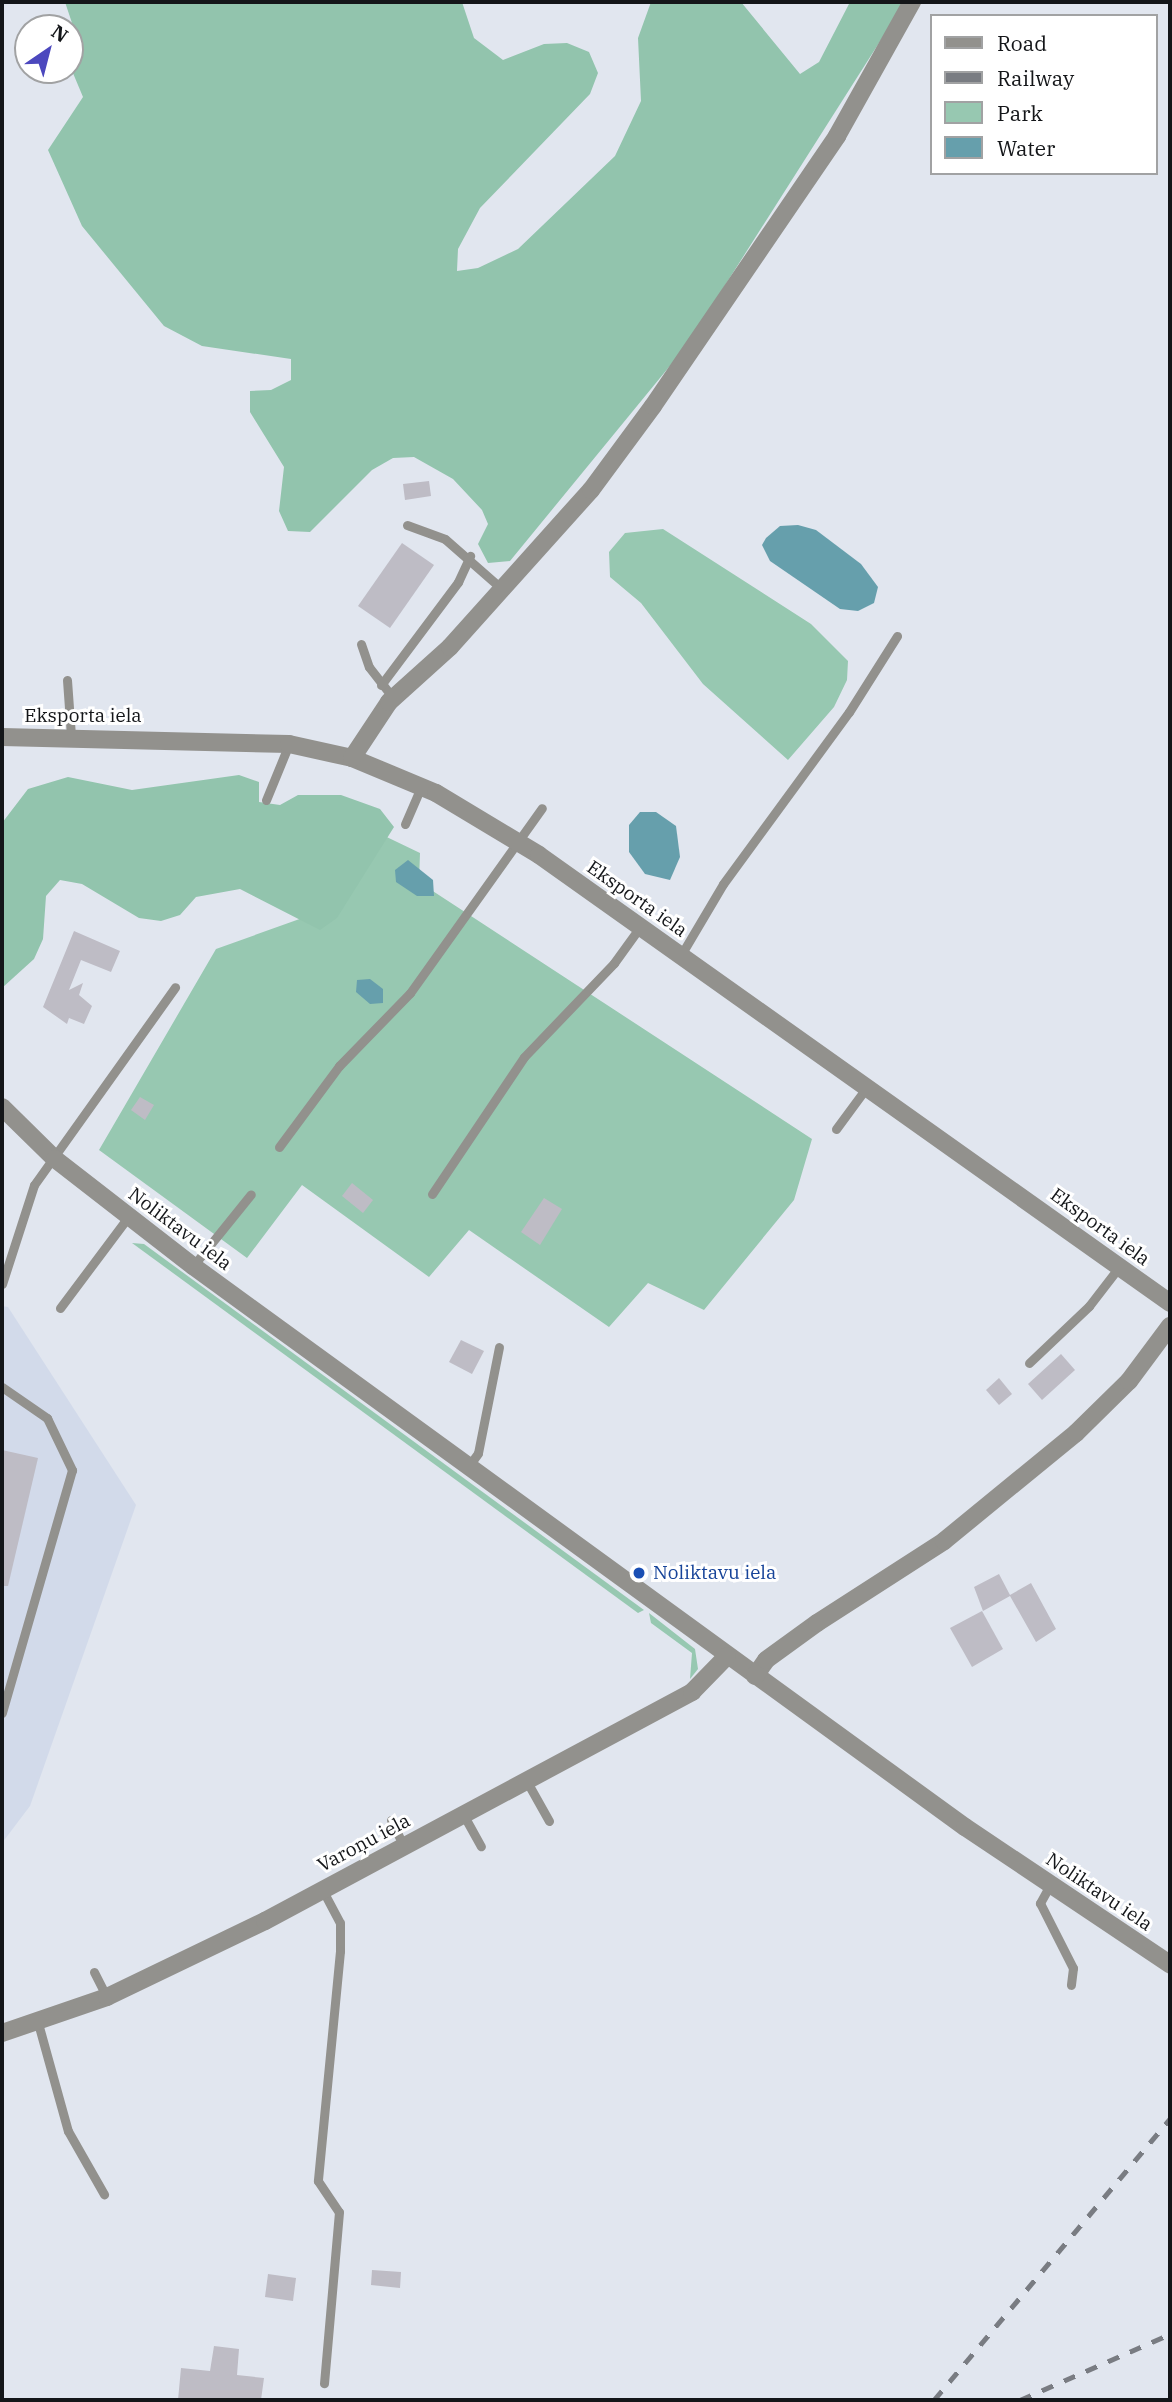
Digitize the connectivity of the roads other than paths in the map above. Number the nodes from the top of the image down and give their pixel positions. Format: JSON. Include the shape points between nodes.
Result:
{"nodes":[{"id":1,"x":912,"y":2,"type":"edge"},
{"id":2,"x":407,"y":525,"type":"dead end"},
{"id":3,"x":470,"y":556,"type":"junction"},
{"id":4,"x":502,"y":589,"type":"junction"},
{"id":5,"x":897,"y":636,"type":"dead end"},
{"id":6,"x":361,"y":644,"type":"dead end"},
{"id":7,"x":67,"y":680,"type":"dead end"},
{"id":8,"x":387,"y":692,"type":"junction"},
{"id":9,"x":71,"y":736,"type":"junction"},
{"id":10,"x":2,"y":737,"type":"edge"},
{"id":11,"x":289,"y":744,"type":"junction"},
{"id":12,"x":352,"y":758,"type":"junction"},
{"id":13,"x":421,"y":787,"type":"junction"},
{"id":14,"x":266,"y":800,"type":"dead end"},
{"id":15,"x":542,"y":808,"type":"dead end"},
{"id":16,"x":405,"y":824,"type":"dead end"},
{"id":17,"x":519,"y":841,"type":"junction"},
{"id":18,"x":640,"y":927,"type":"junction"},
{"id":19,"x":681,"y":956,"type":"junction"},
{"id":20,"x":175,"y":987,"type":"dead end"},
{"id":21,"x":867,"y":1087,"type":"junction"},
{"id":22,"x":2,"y":1107,"type":"edge"},
{"id":23,"x":836,"y":1129,"type":"dead end"},
{"id":24,"x":279,"y":1147,"type":"dead end"},
{"id":25,"x":55,"y":1159,"type":"junction"},
{"id":26,"x":251,"y":1194,"type":"dead end"},
{"id":27,"x":432,"y":1194,"type":"dead end"},
{"id":28,"x":128,"y":1217,"type":"junction"},
{"id":29,"x":193,"y":1266,"type":"junction"},
{"id":30,"x":1119,"y":1267,"type":"junction"},
{"id":31,"x":2,"y":1284,"type":"edge"},
{"id":32,"x":1170,"y":1303,"type":"edge"},
{"id":33,"x":60,"y":1308,"type":"dead end"},
{"id":34,"x":1170,"y":1326,"type":"edge"},
{"id":35,"x":499,"y":1347,"type":"dead end"},
{"id":36,"x":1029,"y":1363,"type":"dead end"},
{"id":37,"x":2,"y":1387,"type":"edge"},
{"id":38,"x":468,"y":1467,"type":"junction"},
{"id":39,"x":727,"y":1656,"type":"junction"},
{"id":40,"x":755,"y":1676,"type":"junction"},
{"id":41,"x":2,"y":1713,"type":"edge"},
{"id":42,"x":526,"y":1780,"type":"junction"},
{"id":43,"x":463,"y":1814,"type":"junction"},
{"id":44,"x":391,"y":1820,"type":"dead end"},
{"id":45,"x":549,"y":1821,"type":"dead end"},
{"id":46,"x":403,"y":1845,"type":"junction"},
{"id":47,"x":481,"y":1846,"type":"dead end"},
{"id":48,"x":1050,"y":1885,"type":"junction"},
{"id":49,"x":322,"y":1889,"type":"junction"},
{"id":50,"x":1170,"y":1964,"type":"edge"},
{"id":51,"x":94,"y":1972,"type":"dead end"},
{"id":52,"x":1071,"y":1985,"type":"dead end"},
{"id":53,"x":107,"y":1997,"type":"junction"},
{"id":54,"x":38,"y":2023,"type":"junction"},
{"id":55,"x":2,"y":2033,"type":"edge"},
{"id":56,"x":104,"y":2194,"type":"dead end"},
{"id":57,"x":324,"y":2383,"type":"dead end"}],
"edges":[{"from":1,"to":4,"type":"street","via":[[873,79],[717,317],[591,490]]},
{"from":2,"to":3,"type":"lane","via":[[424,528]]},
{"from":3,"to":4,"type":"lane"},
{"from":3,"to":8,"type":"lane"},
{"from":4,"to":8,"type":"street","via":[[450,648]]},
{"from":5,"to":19,"type":"lane","via":[[849,712],[723,884]]},
{"from":6,"to":8,"type":"lane"},
{"from":7,"to":9,"type":"lane"},
{"from":8,"to":12,"type":"street"},
{"from":9,"to":10,"type":"street","name":"Eksporta iela"},
{"from":9,"to":11,"type":"street","name":"Eksporta iela"},
{"from":11,"to":12,"type":"street","name":"Eksporta iela"},
{"from":11,"to":14,"type":"lane"},
{"from":12,"to":13,"type":"street","name":"Eksporta iela"},
{"from":13,"to":16,"type":"lane"},
{"from":13,"to":17,"type":"street","name":"Eksporta iela"},
{"from":15,"to":17,"type":"lane"},
{"from":17,"to":18,"type":"street","name":"Eksporta iela"},
{"from":17,"to":24,"type":"lane","via":[[410,993],[339,1066]]},
{"from":18,"to":19,"type":"street","name":"Eksporta iela"},
{"from":18,"to":27,"type":"lane","via":[[614,963],[524,1058]]},
{"from":19,"to":21,"type":"street","name":"Eksporta iela"},
{"from":20,"to":25,"type":"lane"},
{"from":21,"to":23,"type":"lane"},
{"from":21,"to":30,"type":"street","name":"Eksporta iela"},
{"from":22,"to":25,"type":"street","name":"Noliktavu iela"},
{"from":25,"to":28,"type":"street","name":"Noliktavu iela"},
{"from":25,"to":31,"type":"lane","via":[[34,1185]]},
{"from":26,"to":29,"type":"lane"},
{"from":28,"to":29,"type":"street","name":"Noliktavu iela"},
{"from":28,"to":33,"type":"lane"},
{"from":29,"to":38,"type":"street","name":"Noliktavu iela"},
{"from":30,"to":32,"type":"street","name":"Eksporta iela"},
{"from":30,"to":36,"type":"lane","via":[[1089,1307]]},
{"from":34,"to":40,"type":"street","via":[[1129,1381],[1076,1433],[944,1541],[817,1623],[766,1660]]},
{"from":35,"to":38,"type":"lane","via":[[478,1453]]},
{"from":37,"to":41,"type":"lane","via":[[47,1418],[72,1470]]},
{"from":38,"to":39,"type":"street","name":"Noliktavu iela"},
{"from":39,"to":40,"type":"street","name":"Noliktavu iela"},
{"from":39,"to":42,"type":"street","name":"Varoņu iela","via":[[692,1692]]},
{"from":40,"to":48,"type":"street","name":"Noliktavu iela"},
{"from":42,"to":43,"type":"street","name":"Varoņu iela"},
{"from":42,"to":45,"type":"lane"},
{"from":43,"to":46,"type":"street","name":"Varoņu iela"},
{"from":43,"to":47,"type":"lane"},
{"from":44,"to":46,"type":"lane"},
{"from":46,"to":49,"type":"street","name":"Varoņu iela"},
{"from":48,"to":50,"type":"street","name":"Noliktavu iela"},
{"from":48,"to":52,"type":"lane","via":[[1040,1903],[1073,1968]]},
{"from":49,"to":53,"type":"street","name":"Varoņu iela"},
{"from":49,"to":57,"type":"lane","via":[[340,1923],[318,2181],[340,2212]]},
{"from":51,"to":53,"type":"lane"},
{"from":53,"to":54,"type":"street","name":"Varoņu iela"},
{"from":54,"to":55,"type":"street","name":"Varoņu iela"},
{"from":54,"to":56,"type":"lane","via":[[68,2131]]}]}
